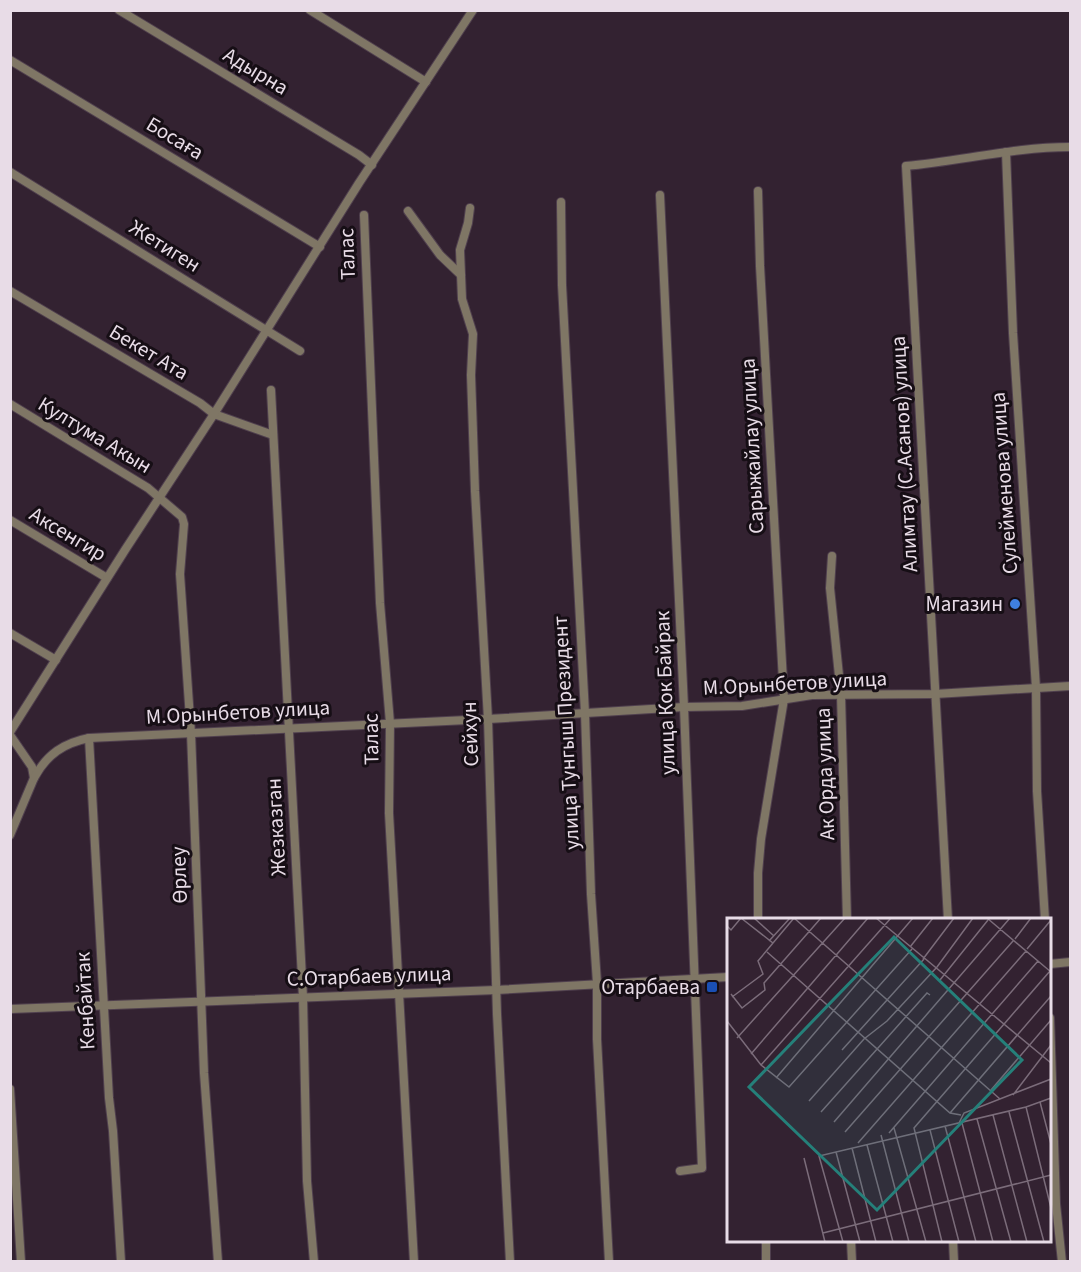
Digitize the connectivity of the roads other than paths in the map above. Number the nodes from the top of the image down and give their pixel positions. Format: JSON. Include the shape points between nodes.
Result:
{"nodes":[{"id":1,"x":119,"y":10,"type":"edge"},
{"id":2,"x":310,"y":10,"type":"edge"},
{"id":3,"x":473,"y":10,"type":"edge"},
{"id":4,"x":10,"y":60,"type":"edge"},
{"id":5,"x":426,"y":82,"type":"junction"},
{"id":6,"x":1071,"y":147,"type":"edge"},
{"id":7,"x":1006,"y":152,"type":"junction"},
{"id":8,"x":372,"y":165,"type":"junction"},
{"id":9,"x":10,"y":172,"type":"edge"},
{"id":10,"x":758,"y":192,"type":"dead end"},
{"id":11,"x":660,"y":195,"type":"dead end"},
{"id":12,"x":561,"y":202,"type":"dead end"},
{"id":13,"x":470,"y":208,"type":"dead end"},
{"id":14,"x":408,"y":212,"type":"dead end"},
{"id":15,"x":364,"y":215,"type":"dead end"},
{"id":16,"x":320,"y":247,"type":"junction"},
{"id":17,"x":461,"y":275,"type":"junction"},
{"id":18,"x":10,"y":291,"type":"edge"},
{"id":19,"x":267,"y":330,"type":"junction"},
{"id":20,"x":300,"y":351,"type":"dead end"},
{"id":21,"x":271,"y":390,"type":"dead end"},
{"id":22,"x":10,"y":404,"type":"edge"},
{"id":23,"x":214,"y":414,"type":"junction"},
{"id":24,"x":273,"y":435,"type":"junction"},
{"id":25,"x":160,"y":499,"type":"junction"},
{"id":26,"x":10,"y":520,"type":"edge"},
{"id":27,"x":832,"y":556,"type":"dead end"},
{"id":28,"x":107,"y":578,"type":"junction"},
{"id":29,"x":10,"y":633,"type":"edge"},
{"id":30,"x":56,"y":660,"type":"junction"},
{"id":31,"x":1071,"y":686,"type":"edge"},
{"id":32,"x":1036,"y":687,"type":"junction"},
{"id":33,"x":935,"y":694,"type":"junction"},
{"id":34,"x":840,"y":695,"type":"junction"},
{"id":35,"x":784,"y":699,"type":"junction"},
{"id":36,"x":684,"y":707,"type":"junction"},
{"id":37,"x":585,"y":713,"type":"junction"},
{"id":38,"x":488,"y":719,"type":"junction"},
{"id":39,"x":390,"y":723,"type":"junction"},
{"id":40,"x":288,"y":728,"type":"junction"},
{"id":41,"x":10,"y":733,"type":"edge"},
{"id":42,"x":190,"y":733,"type":"junction"},
{"id":43,"x":89,"y":738,"type":"junction"},
{"id":44,"x":34,"y":778,"type":"junction"},
{"id":45,"x":10,"y":835,"type":"edge"},
{"id":46,"x":758,"y":918,"type":"edge"},
{"id":47,"x":847,"y":918,"type":"edge"},
{"id":48,"x":948,"y":918,"type":"edge"},
{"id":49,"x":1045,"y":918,"type":"edge"},
{"id":50,"x":1071,"y":962,"type":"edge"},
{"id":51,"x":1051,"y":964,"type":"edge"},
{"id":52,"x":727,"y":977,"type":"edge"},
{"id":53,"x":695,"y":978,"type":"junction"},
{"id":54,"x":597,"y":983,"type":"junction"},
{"id":55,"x":496,"y":990,"type":"junction"},
{"id":56,"x":400,"y":993,"type":"junction"},
{"id":57,"x":303,"y":997,"type":"junction"},
{"id":58,"x":202,"y":1001,"type":"junction"},
{"id":59,"x":104,"y":1005,"type":"junction"},
{"id":60,"x":10,"y":1009,"type":"edge"},
{"id":61,"x":1051,"y":1049,"type":"edge"},
{"id":62,"x":10,"y":1089,"type":"edge"},
{"id":63,"x":680,"y":1171,"type":"dead end"},
{"id":64,"x":766,"y":1242,"type":"edge"},
{"id":65,"x":851,"y":1242,"type":"edge"},
{"id":66,"x":953,"y":1242,"type":"edge"},
{"id":67,"x":21,"y":1262,"type":"edge"},
{"id":68,"x":121,"y":1262,"type":"edge"},
{"id":69,"x":218,"y":1262,"type":"edge"},
{"id":70,"x":314,"y":1262,"type":"edge"},
{"id":71,"x":414,"y":1262,"type":"edge"},
{"id":72,"x":510,"y":1262,"type":"edge"},
{"id":73,"x":609,"y":1262,"type":"edge"},
{"id":74,"x":766,"y":1262,"type":"edge"},
{"id":75,"x":852,"y":1262,"type":"edge"},
{"id":76,"x":954,"y":1262,"type":"edge"},
{"id":77,"x":1062,"y":1262,"type":"edge"}],
"edges":[{"from":1,"to":8,"type":"street","name":"Адырна"},
{"from":2,"to":5,"type":"street"},
{"from":3,"to":5,"type":"street"},
{"from":4,"to":16,"type":"street","name":"Босаға"},
{"from":5,"to":8,"type":"street"},
{"from":6,"to":7,"type":"street"},
{"from":7,"to":32,"type":"street","name":"Сулейменова улица","via":[[1018,433]]},
{"from":7,"to":33,"type":"street","name":"Алимтау (С.Асанов) улица","via":[[906,166]]},
{"from":8,"to":16,"type":"street"},
{"from":9,"to":19,"type":"street","name":"Жетиген"},
{"from":10,"to":35,"type":"street","name":"Сарыжайлау улица"},
{"from":11,"to":36,"type":"street","name":"улица Кок Байрак"},
{"from":12,"to":37,"type":"street","name":"улица Тунгыш Президент"},
{"from":13,"to":17,"type":"street","name":"Сейхун","via":[[460,250]]},
{"from":14,"to":17,"type":"street","via":[[440,255]]},
{"from":15,"to":39,"type":"street","name":"Талас","via":[[380,603]]},
{"from":16,"to":19,"type":"street"},
{"from":17,"to":38,"type":"street","name":"Сейхун","via":[[462,299],[472,334],[475,491]]},
{"from":18,"to":23,"type":"street","name":"Бекет Ата"},
{"from":19,"to":20,"type":"street","name":"Жетиген"},
{"from":19,"to":23,"type":"street"},
{"from":21,"to":24,"type":"street","name":"Жезказган"},
{"from":22,"to":25,"type":"street","name":"Култума Акын"},
{"from":23,"to":24,"type":"street","name":"Бекет Ата"},
{"from":23,"to":25,"type":"street"},
{"from":24,"to":40,"type":"street","name":"Жезказган"},
{"from":25,"to":28,"type":"street"},
{"from":25,"to":42,"type":"street","name":"Өрлеу","via":[[182,517],[184,524],[180,574]]},
{"from":26,"to":28,"type":"street","name":"Аксенгир"},
{"from":27,"to":34,"type":"street","name":"Ак Орда улица","via":[[830,588]]},
{"from":28,"to":30,"type":"street"},
{"from":29,"to":30,"type":"street"},
{"from":30,"to":41,"type":"street"},
{"from":31,"to":32,"type":"street","name":"М.Орынбетов улица"},
{"from":32,"to":33,"type":"street","name":"М.Орынбетов улица"},
{"from":32,"to":49,"type":"street","name":"Сулейменова улица"},
{"from":33,"to":34,"type":"street","name":"М.Орынбетов улица"},
{"from":33,"to":48,"type":"street","name":"Алимтау (С.Асанов) улица"},
{"from":34,"to":35,"type":"street","name":"М.Орынбетов улица"},
{"from":34,"to":47,"type":"street","name":"Ак Орда улица"},
{"from":35,"to":36,"type":"street","name":"М.Орынбетов улица","via":[[742,706]]},
{"from":35,"to":46,"type":"street","name":"Сарыжайлау улица","via":[[761,839]]},
{"from":36,"to":37,"type":"street","name":"М.Орынбетов улица"},
{"from":36,"to":53,"type":"street","name":"улица Кок Байрак"},
{"from":37,"to":38,"type":"street","name":"М.Орынбетов улица"},
{"from":37,"to":54,"type":"street","name":"улица Тунгыш Президент"},
{"from":38,"to":39,"type":"street","name":"М.Орынбетов улица"},
{"from":38,"to":55,"type":"street","name":"Сейхун"},
{"from":39,"to":40,"type":"street","name":"М.Орынбетов улица"},
{"from":39,"to":56,"type":"street","name":"Талас","via":[[389,813]]},
{"from":40,"to":42,"type":"street","name":"М.Орынбетов улица"},
{"from":40,"to":57,"type":"street","name":"Жезказган"},
{"from":41,"to":44,"type":"street","via":[[32,766]]},
{"from":42,"to":43,"type":"street","name":"М.Орынбетов улица"},
{"from":42,"to":58,"type":"street","name":"Өрлеу"},
{"from":43,"to":44,"type":"street","name":"М.Орынбетов улица","via":[[60,748],[41,765]]},
{"from":43,"to":59,"type":"street","name":"Кенбайтак"},
{"from":44,"to":45,"type":"street","name":"М.Орынбетов улица"},
{"from":50,"to":51,"type":"street"},
{"from":52,"to":53,"type":"street","name":"С.Отарбаев улица"},
{"from":53,"to":54,"type":"street","name":"С.Отарбаев улица"},
{"from":53,"to":63,"type":"street","name":"улица Кок Байрак","via":[[702,1168]]},
{"from":54,"to":55,"type":"street","name":"С.Отарбаев улица"},
{"from":54,"to":73,"type":"street","name":"улица Тунгыш Президент"},
{"from":55,"to":56,"type":"street","name":"С.Отарбаев улица"},
{"from":55,"to":72,"type":"street","name":"Сейхун"},
{"from":56,"to":57,"type":"street","name":"С.Отарбаев улица"},
{"from":56,"to":71,"type":"street","name":"Талас"},
{"from":57,"to":58,"type":"street","name":"С.Отарбаев улица"},
{"from":57,"to":70,"type":"street","name":"Жезказган"},
{"from":58,"to":59,"type":"street","name":"С.Отарбаев улица"},
{"from":58,"to":69,"type":"street","name":"Өрлеу"},
{"from":59,"to":60,"type":"street","name":"С.Отарбаев улица"},
{"from":59,"to":68,"type":"street","name":"Кенбайтак"},
{"from":61,"to":77,"type":"street","via":[[1056,1204]]},
{"from":62,"to":67,"type":"street"},
{"from":64,"to":74,"type":"street"},
{"from":65,"to":75,"type":"street"},
{"from":66,"to":76,"type":"street"}]}
